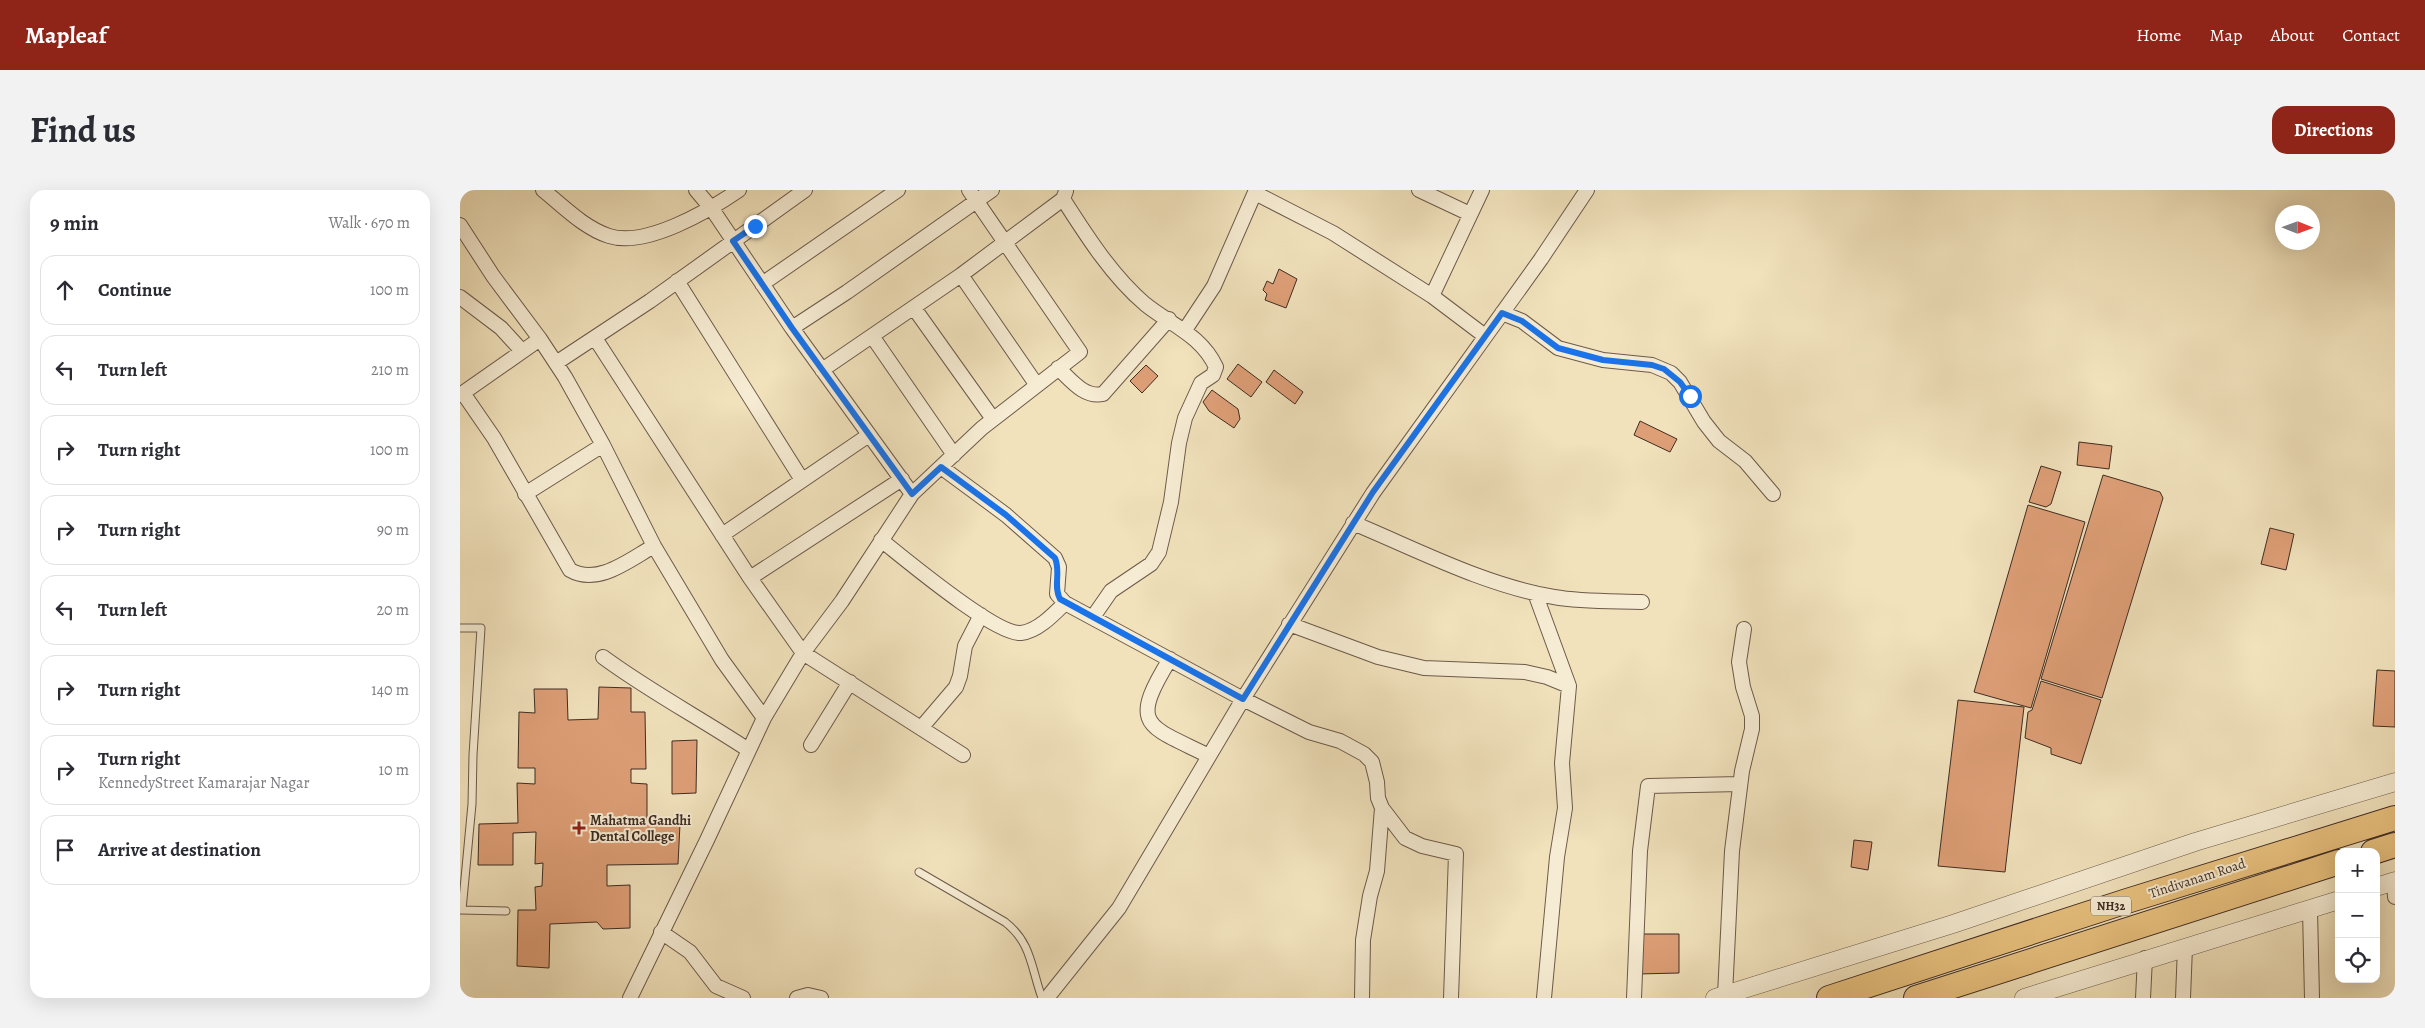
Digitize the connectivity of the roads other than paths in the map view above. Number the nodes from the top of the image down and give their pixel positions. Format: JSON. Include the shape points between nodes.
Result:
{"nodes":[{"id":1,"x":543,"y":190,"type":"edge"},
{"id":2,"x":696,"y":190,"type":"edge"},
{"id":3,"x":740,"y":190,"type":"edge"},
{"id":4,"x":805,"y":190,"type":"edge"},
{"id":5,"x":898,"y":190,"type":"edge"},
{"id":6,"x":992,"y":190,"type":"edge"},
{"id":7,"x":1419,"y":190,"type":"edge"},
{"id":8,"x":1482,"y":190,"type":"edge"},
{"id":9,"x":1587,"y":190,"type":"edge"},
{"id":10,"x":1255,"y":191,"type":"edge"},
{"id":11,"x":1065,"y":194,"type":"edge"},
{"id":12,"x":973,"y":196,"type":"edge"},
{"id":13,"x":712,"y":209,"type":"junction"},
{"id":14,"x":1470,"y":214,"type":"junction"},
{"id":15,"x":460,"y":225,"type":"edge"},
{"id":16,"x":733,"y":241,"type":"junction"},
{"id":17,"x":1003,"y":242,"type":"junction"},
{"id":18,"x":961,"y":275,"type":"junction"},
{"id":19,"x":677,"y":281,"type":"junction"},
{"id":20,"x":762,"y":284,"type":"junction"},
{"id":21,"x":1432,"y":296,"type":"junction"},
{"id":22,"x":460,"y":297,"type":"edge"},
{"id":23,"x":914,"y":308,"type":"junction"},
{"id":24,"x":1502,"y":313,"type":"junction"},
{"id":25,"x":1169,"y":319,"type":"junction"},
{"id":26,"x":792,"y":328,"type":"junction"},
{"id":27,"x":1185,"y":330,"type":"junction"},
{"id":28,"x":872,"y":336,"type":"junction"},
{"id":29,"x":1485,"y":336,"type":"junction"},
{"id":30,"x":595,"y":338,"type":"junction"},
{"id":31,"x":540,"y":339,"type":"junction"},
{"id":32,"x":522,"y":351,"type":"junction"},
{"id":33,"x":556,"y":363,"type":"junction"},
{"id":34,"x":1058,"y":368,"type":"junction"},
{"id":35,"x":822,"y":370,"type":"junction"},
{"id":36,"x":1036,"y":384,"type":"junction"},
{"id":37,"x":462,"y":394,"type":"edge"},
{"id":38,"x":993,"y":419,"type":"junction"},
{"id":39,"x":869,"y":435,"type":"junction"},
{"id":40,"x":603,"y":445,"type":"junction"},
{"id":41,"x":954,"y":455,"type":"junction"},
{"id":42,"x":941,"y":467,"type":"junction"},
{"id":43,"x":902,"y":479,"type":"junction"},
{"id":44,"x":802,"y":480,"type":"junction"},
{"id":45,"x":525,"y":494,"type":"junction"},
{"id":46,"x":912,"y":494,"type":"junction"},
{"id":47,"x":1773,"y":494,"type":"dead end"},
{"id":48,"x":1353,"y":523,"type":"junction"},
{"id":49,"x":722,"y":535,"type":"junction"},
{"id":50,"x":881,"y":540,"type":"junction"},
{"id":51,"x":654,"y":546,"type":"junction"},
{"id":52,"x":750,"y":578,"type":"junction"},
{"id":53,"x":1535,"y":593,"type":"junction"},
{"id":54,"x":1642,"y":602,"type":"dead end"},
{"id":55,"x":1065,"y":603,"type":"junction"},
{"id":56,"x":981,"y":614,"type":"junction"},
{"id":57,"x":1093,"y":617,"type":"junction"},
{"id":58,"x":1290,"y":624,"type":"junction"},
{"id":59,"x":460,"y":628,"type":"edge"},
{"id":60,"x":1744,"y":629,"type":"dead end"},
{"id":61,"x":803,"y":653,"type":"junction"},
{"id":62,"x":603,"y":657,"type":"dead end"},
{"id":63,"x":1170,"y":659,"type":"junction"},
{"id":64,"x":850,"y":682,"type":"junction"},
{"id":65,"x":1569,"y":686,"type":"junction"},
{"id":66,"x":1243,"y":699,"type":"junction"},
{"id":67,"x":764,"y":718,"type":"junction"},
{"id":68,"x":921,"y":728,"type":"junction"},
{"id":69,"x":811,"y":745,"type":"dead end"},
{"id":70,"x":747,"y":749,"type":"junction"},
{"id":71,"x":963,"y":755,"type":"dead end"},
{"id":72,"x":1209,"y":756,"type":"junction"},
{"id":73,"x":2395,"y":782,"type":"edge"},
{"id":74,"x":1740,"y":784,"type":"junction"},
{"id":75,"x":1382,"y":808,"type":"junction"},
{"id":76,"x":2395,"y":818,"type":"edge"},
{"id":77,"x":2395,"y":845,"type":"edge"},
{"id":78,"x":2380,"y":850,"type":"edge"},
{"id":79,"x":2335,"y":863,"type":"edge"},
{"id":80,"x":919,"y":872,"type":"dead end"},
{"id":81,"x":2395,"y":886,"type":"edge"},
{"id":82,"x":2380,"y":887,"type":"edge"},
{"id":83,"x":2335,"y":901,"type":"edge"},
{"id":84,"x":461,"y":910,"type":"edge"},
{"id":85,"x":2310,"y":910,"type":"junction"},
{"id":86,"x":506,"y":911,"type":"dead end"},
{"id":87,"x":661,"y":932,"type":"junction"},
{"id":88,"x":2185,"y":947,"type":"junction"},
{"id":89,"x":2145,"y":958,"type":"junction"},
{"id":90,"x":1720,"y":996,"type":"edge"},
{"id":91,"x":630,"y":998,"type":"edge"},
{"id":92,"x":743,"y":998,"type":"edge"},
{"id":93,"x":797,"y":998,"type":"edge"},
{"id":94,"x":821,"y":998,"type":"edge"},
{"id":95,"x":1042,"y":998,"type":"edge"},
{"id":96,"x":1047,"y":998,"type":"edge"},
{"id":97,"x":1362,"y":998,"type":"edge"},
{"id":98,"x":1451,"y":998,"type":"edge"},
{"id":99,"x":1544,"y":998,"type":"edge"},
{"id":100,"x":1634,"y":998,"type":"edge"},
{"id":101,"x":1829,"y":998,"type":"edge"},
{"id":102,"x":1916,"y":998,"type":"edge"},
{"id":103,"x":2024,"y":998,"type":"edge"},
{"id":104,"x":2143,"y":998,"type":"edge"},
{"id":105,"x":2183,"y":998,"type":"edge"},
{"id":106,"x":2312,"y":998,"type":"edge"}],
"edges":[{"from":1,"to":13,"type":"street","via":[[589,226],[610,237],[629,238],[654,233]]},
{"from":2,"to":13,"type":"street"},
{"from":3,"to":13,"type":"street"},
{"from":4,"to":16,"type":"street"},
{"from":5,"to":20,"type":"street"},
{"from":6,"to":12,"type":"street"},
{"from":7,"to":14,"type":"street"},
{"from":8,"to":14,"type":"street"},
{"from":9,"to":24,"type":"street"},
{"from":10,"to":21,"type":"street","via":[[1333,233]]},
{"from":10,"to":27,"type":"street","via":[[1207,300]]},
{"from":11,"to":17,"type":"street"},
{"from":11,"to":25,"type":"street","via":[[1082,229],[1123,282],[1146,304]]},
{"from":12,"to":17,"type":"street"},
{"from":12,"to":26,"type":"street"},
{"from":13,"to":16,"type":"street"},
{"from":14,"to":21,"type":"street"},
{"from":15,"to":31,"type":"street"},
{"from":16,"to":19,"type":"street"},
{"from":16,"to":20,"type":"street"},
{"from":17,"to":18,"type":"street"},
{"from":17,"to":34,"type":"street","via":[[1080,352]]},
{"from":18,"to":23,"type":"street"},
{"from":18,"to":36,"type":"street"},
{"from":19,"to":30,"type":"street"},
{"from":19,"to":44,"type":"street"},
{"from":20,"to":26,"type":"street"},
{"from":21,"to":29,"type":"street"},
{"from":22,"to":32,"type":"street","via":[[501,328]]},
{"from":23,"to":28,"type":"street"},
{"from":23,"to":38,"type":"street"},
{"from":24,"to":29,"type":"street"},
{"from":24,"to":47,"type":"street","via":[[1522,321],[1558,348],[1603,360],[1652,365],[1671,373],[1719,441],[1745,461]]},
{"from":25,"to":27,"type":"street"},
{"from":25,"to":34,"type":"street","via":[[1103,394],[1094,396],[1085,392]]},
{"from":26,"to":35,"type":"street"},
{"from":27,"to":57,"type":"street","via":[[1203,346],[1216,367],[1213,375],[1201,383],[1185,418],[1159,552],[1151,564],[1111,591]]},
{"from":28,"to":35,"type":"street"},
{"from":28,"to":41,"type":"street"},
{"from":29,"to":48,"type":"street"},
{"from":30,"to":33,"type":"street"},
{"from":30,"to":49,"type":"street"},
{"from":31,"to":32,"type":"street"},
{"from":31,"to":33,"type":"street"},
{"from":32,"to":37,"type":"street"},
{"from":33,"to":40,"type":"street"},
{"from":34,"to":36,"type":"street"},
{"from":35,"to":39,"type":"street"},
{"from":36,"to":38,"type":"street"},
{"from":37,"to":45,"type":"street","via":[[494,438]]},
{"from":38,"to":41,"type":"street"},
{"from":39,"to":43,"type":"street"},
{"from":39,"to":44,"type":"street"},
{"from":40,"to":45,"type":"street"},
{"from":40,"to":51,"type":"street"},
{"from":41,"to":42,"type":"street"},
{"from":42,"to":46,"type":"street"},
{"from":42,"to":55,"type":"street","via":[[1006,515],[1055,558],[1059,567],[1057,594]]},
{"from":43,"to":46,"type":"street"},
{"from":43,"to":52,"type":"street"},
{"from":44,"to":49,"type":"street"},
{"from":45,"to":51,"type":"street","via":[[564,564],[576,574],[603,574]]},
{"from":46,"to":50,"type":"street"},
{"from":48,"to":53,"type":"street","via":[[1466,571]]},
{"from":48,"to":58,"type":"street"},
{"from":49,"to":52,"type":"street"},
{"from":50,"to":56,"type":"street"},
{"from":50,"to":61,"type":"street","via":[[842,601]]},
{"from":51,"to":67,"type":"street","via":[[722,660]]},
{"from":52,"to":61,"type":"street"},
{"from":53,"to":54,"type":"street"},
{"from":53,"to":65,"type":"street"},
{"from":55,"to":56,"type":"street","via":[[1039,626],[1021,633],[1003,629]]},
{"from":55,"to":57,"type":"street"},
{"from":56,"to":68,"type":"street","via":[[966,646],[956,687]]},
{"from":57,"to":63,"type":"street"},
{"from":58,"to":65,"type":"street","via":[[1378,657],[1424,668],[1525,672]]},
{"from":58,"to":66,"type":"street"},
{"from":59,"to":84,"type":"lane","via":[[481,628],[472,755],[472,804]]},
{"from":60,"to":74,"type":"street","via":[[1739,662],[1752,729]]},
{"from":61,"to":64,"type":"street"},
{"from":61,"to":67,"type":"street"},
{"from":62,"to":70,"type":"street"},
{"from":63,"to":66,"type":"street"},
{"from":63,"to":72,"type":"street","via":[[1152,687],[1147,703],[1150,723]]},
{"from":64,"to":68,"type":"street"},
{"from":64,"to":69,"type":"street"},
{"from":65,"to":99,"type":"street","via":[[1562,762],[1565,808],[1556,857]]},
{"from":66,"to":72,"type":"street"},
{"from":66,"to":75,"type":"street","via":[[1364,754],[1372,762]]},
{"from":67,"to":70,"type":"street"},
{"from":68,"to":71,"type":"street"},
{"from":70,"to":87,"type":"street","via":[[707,840]]},
{"from":72,"to":96,"type":"street","via":[[1119,908]]},
{"from":73,"to":90,"type":"street","via":[[2195,842],[1953,924]]},
{"from":74,"to":90,"type":"street"},
{"from":74,"to":100,"type":"street","via":[[1648,786],[1640,851]]},
{"from":75,"to":97,"type":"street","via":[[1377,871],[1363,940]]},
{"from":75,"to":98,"type":"street","via":[[1405,838],[1422,846],[1456,854]]},
{"from":76,"to":101,"type":"highway","name":"Tindivanam Road","number":"NH32","via":[[2154,892]]},
{"from":77,"to":78,"type":"highway"},
{"from":79,"to":102,"type":"highway","number":"NH32"},
{"from":80,"to":95,"type":"lane","via":[[1018,932],[1027,948]]},
{"from":81,"to":82,"type":"street"},
{"from":83,"to":85,"type":"street"},
{"from":84,"to":86,"type":"lane"},
{"from":85,"to":88,"type":"street"},
{"from":85,"to":106,"type":"street"},
{"from":87,"to":91,"type":"street"},
{"from":87,"to":92,"type":"street","via":[[690,952],[716,986]]},
{"from":88,"to":89,"type":"street"},
{"from":88,"to":105,"type":"street"},
{"from":89,"to":103,"type":"street"},
{"from":89,"to":104,"type":"street"},
{"from":93,"to":94,"type":"street","via":[[808,995]]}]}
